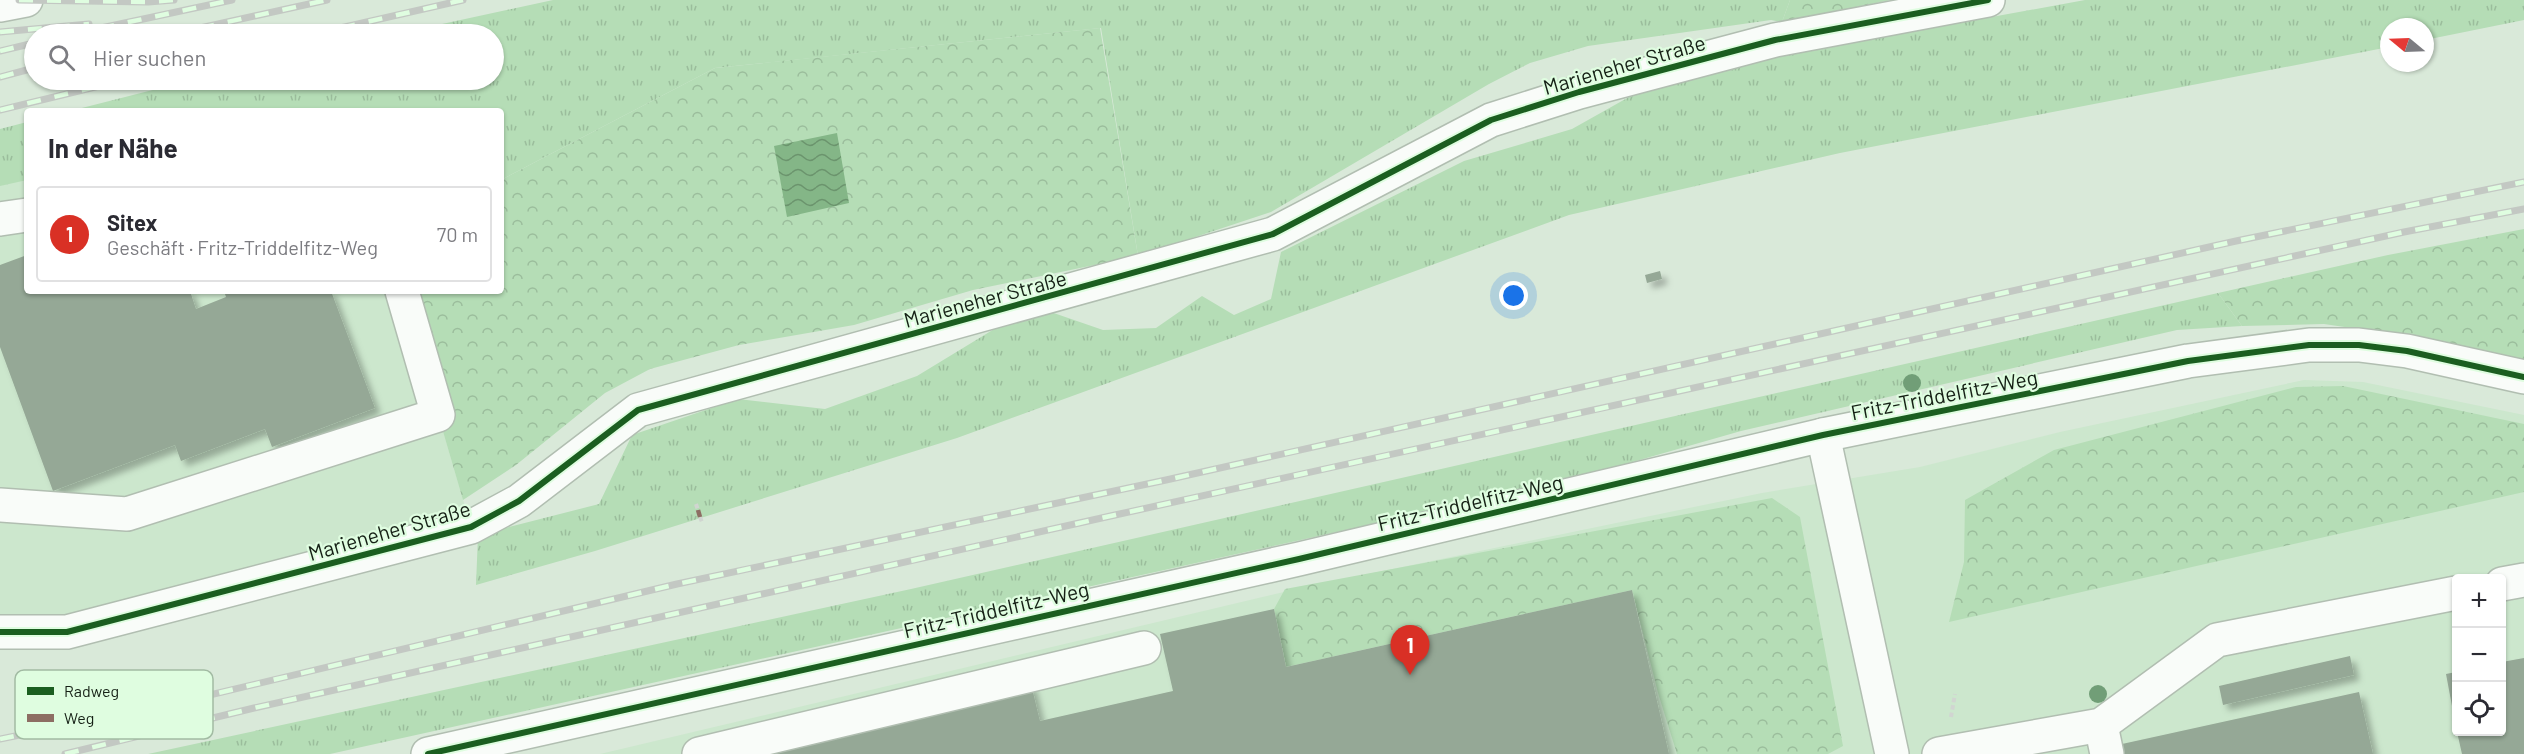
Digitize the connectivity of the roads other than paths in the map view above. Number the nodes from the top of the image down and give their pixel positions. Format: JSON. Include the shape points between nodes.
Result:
{"nodes":[{"id":1,"x":26,"y":0,"type":"edge"},
{"id":2,"x":1988,"y":0,"type":"edge"},
{"id":3,"x":0,"y":5,"type":"edge"},
{"id":4,"x":24,"y":215,"type":"edge"},
{"id":5,"x":0,"y":219,"type":"edge"},
{"id":6,"x":403,"y":294,"type":"edge"},
{"id":7,"x":2524,"y":377,"type":"edge"},
{"id":8,"x":1823,"y":435,"type":"junction"},
{"id":9,"x":0,"y":505,"type":"edge"},
{"id":10,"x":2524,"y":580,"type":"edge"},
{"id":11,"x":2506,"y":583,"type":"edge"},
{"id":12,"x":2452,"y":594,"type":"edge"},
{"id":13,"x":0,"y":632,"type":"edge"},
{"id":14,"x":1144,"y":648,"type":"dead end"},
{"id":15,"x":2104,"y":740,"type":"edge"},
{"id":16,"x":428,"y":754,"type":"edge"},
{"id":17,"x":699,"y":754,"type":"edge"},
{"id":18,"x":1892,"y":754,"type":"edge"},
{"id":19,"x":1939,"y":754,"type":"edge"}],
"edges":[{"from":1,"to":3,"type":"street"},
{"from":2,"to":13,"type":"street","name":"Marieneher Straße","via":[[1775,40],[1579,92],[1491,120],[1273,234],[638,410],[519,501],[471,527],[67,632]]},
{"from":4,"to":5,"type":"street"},
{"from":6,"to":9,"type":"street","via":[[438,415],[128,514]]},
{"from":7,"to":8,"type":"street","name":"Fritz-Triddelfitz-Weg","via":[[2408,351],[2359,345],[2309,345],[2188,361]]},
{"from":8,"to":16,"type":"street","name":"Fritz-Triddelfitz-Weg","via":[[1299,559]]},
{"from":8,"to":18,"type":"street"},
{"from":10,"to":11,"type":"street"},
{"from":12,"to":15,"type":"street","via":[[2217,640]]},
{"from":14,"to":17,"type":"street"},
{"from":15,"to":19,"type":"street"}]}
